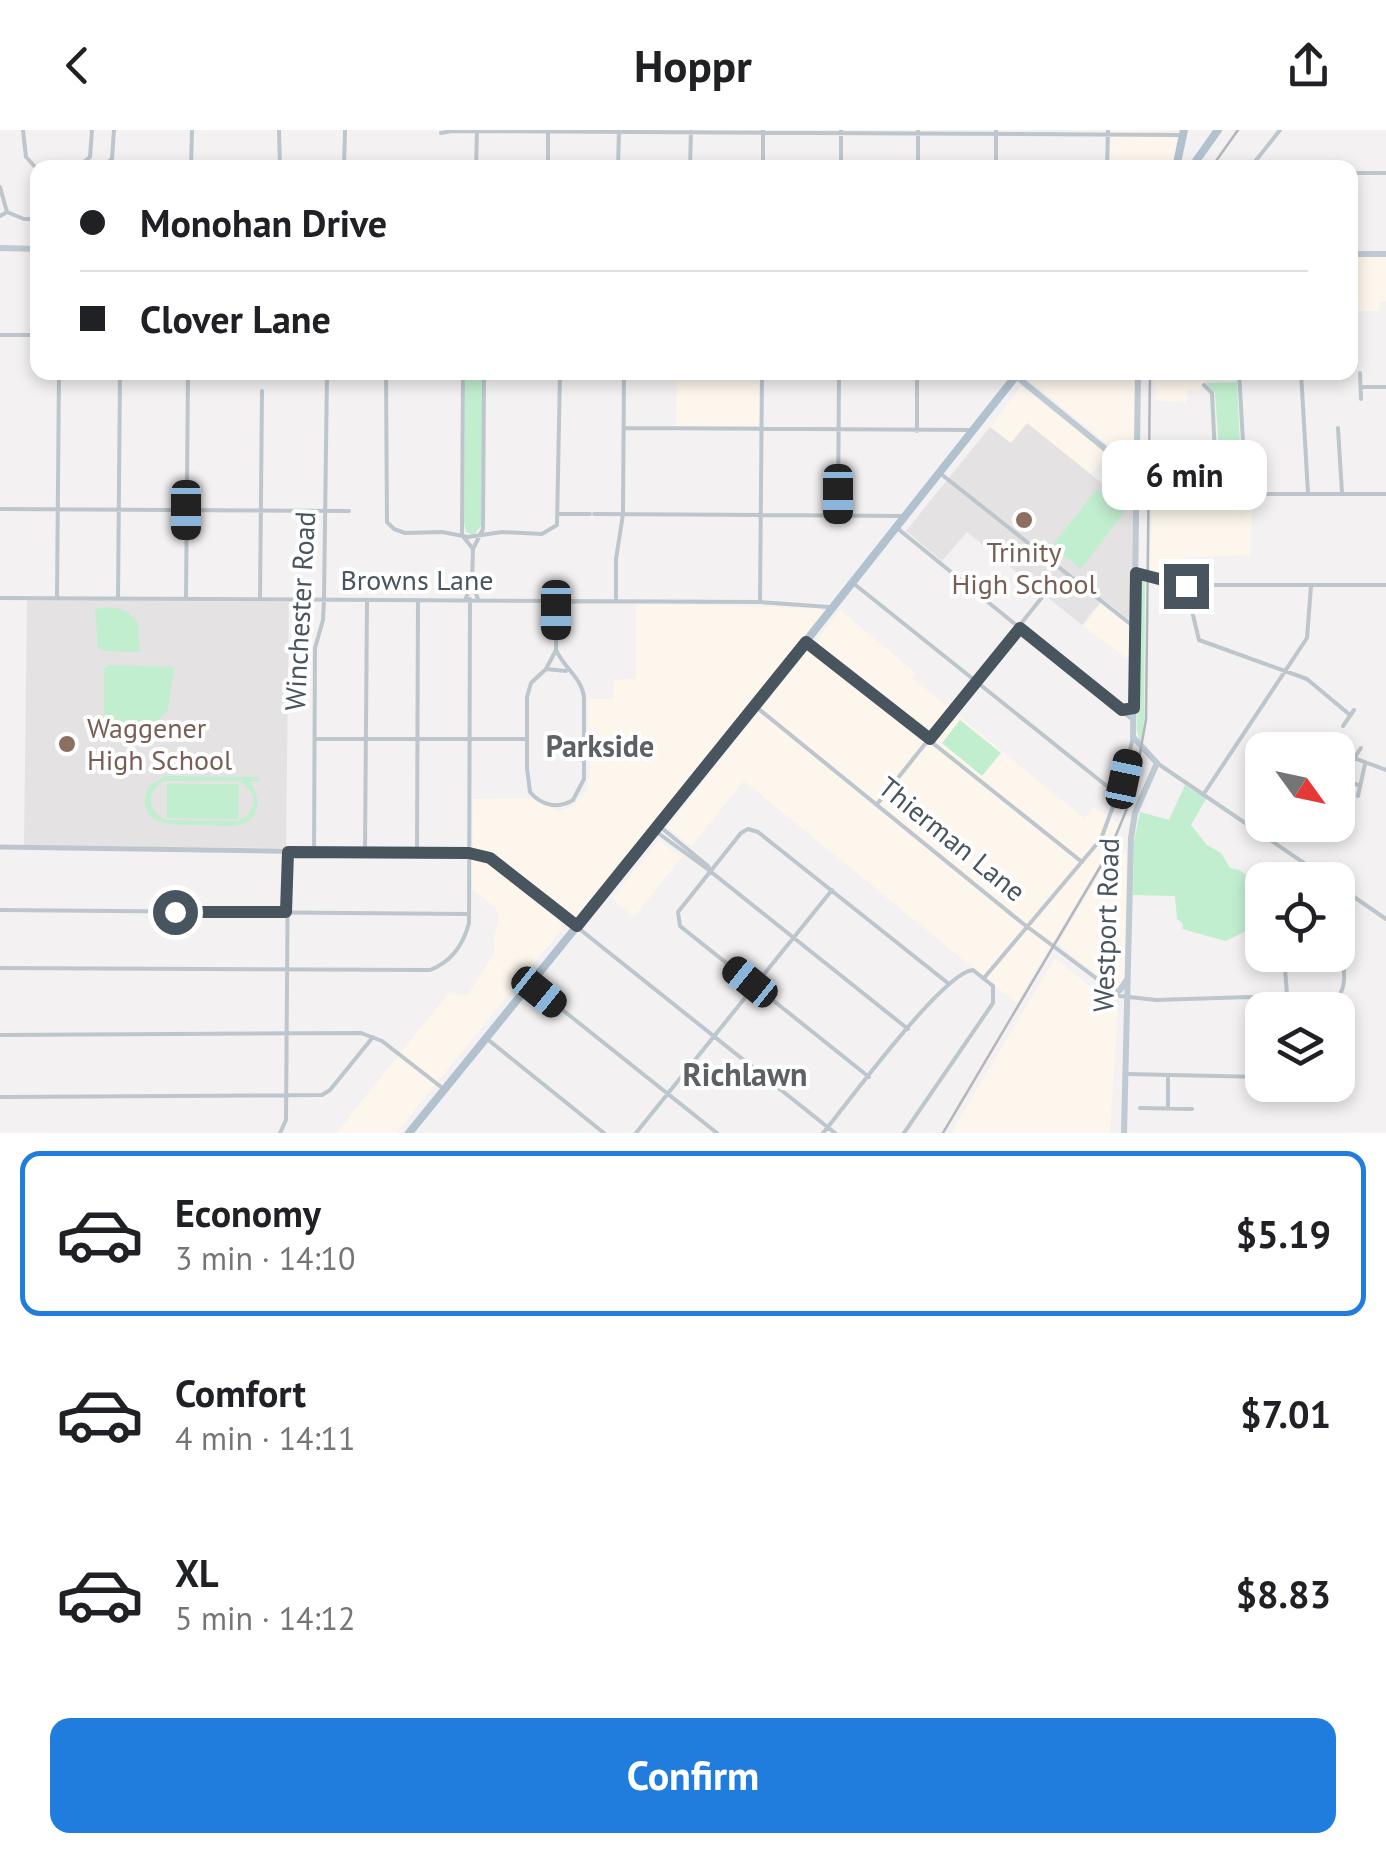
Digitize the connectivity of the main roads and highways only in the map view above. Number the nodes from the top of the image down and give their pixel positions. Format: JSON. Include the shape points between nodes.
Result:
{"nodes":[{"id":1,"x":1218,"y":130,"type":"edge"},
{"id":2,"x":1184,"y":133,"type":"edge"},
{"id":3,"x":1205,"y":146,"type":"junction"},
{"id":4,"x":1183,"y":154,"type":"junction"},
{"id":5,"x":1194,"y":156,"type":"junction"},
{"id":6,"x":1183,"y":160,"type":"edge"},
{"id":7,"x":1183,"y":160,"type":"edge"},
{"id":8,"x":1190,"y":160,"type":"edge"},
{"id":9,"x":1191,"y":160,"type":"edge"},
{"id":10,"x":0,"y":248,"type":"edge"},
{"id":11,"x":30,"y":248,"type":"edge"},
{"id":12,"x":1358,"y":254,"type":"edge"},
{"id":13,"x":1386,"y":254,"type":"edge"},
{"id":14,"x":1012,"y":380,"type":"edge"},
{"id":15,"x":1023,"y":380,"type":"edge"},
{"id":16,"x":1138,"y":380,"type":"edge"},
{"id":17,"x":1137,"y":474,"type":"junction"},
{"id":18,"x":1126,"y":980,"type":"junction"},
{"id":19,"x":1112,"y":992,"type":"road end"},
{"id":20,"x":409,"y":1133,"type":"edge"},
{"id":21,"x":1124,"y":1133,"type":"edge"}],
"edges":[{"from":1,"to":3,"type":"main road"},
{"from":2,"to":4,"type":"main road"},
{"from":2,"to":7,"type":"main road"},
{"from":3,"to":5,"type":"main road"},
{"from":3,"to":9,"type":"main road"},
{"from":4,"to":5,"type":"main road"},
{"from":4,"to":6,"type":"main road"},
{"from":5,"to":8,"type":"main road"},
{"from":10,"to":11,"type":"main road"},
{"from":12,"to":13,"type":"main road"},
{"from":14,"to":20,"type":"main road"},
{"from":15,"to":17,"type":"main road"},
{"from":16,"to":17,"type":"main road"},
{"from":17,"to":18,"type":"main road","name":"Westport Road","via":[[1133,738],[1156,764],[1132,824]]},
{"from":18,"to":19,"type":"main road"},
{"from":18,"to":21,"type":"main road","name":"Westport Road"}]}
